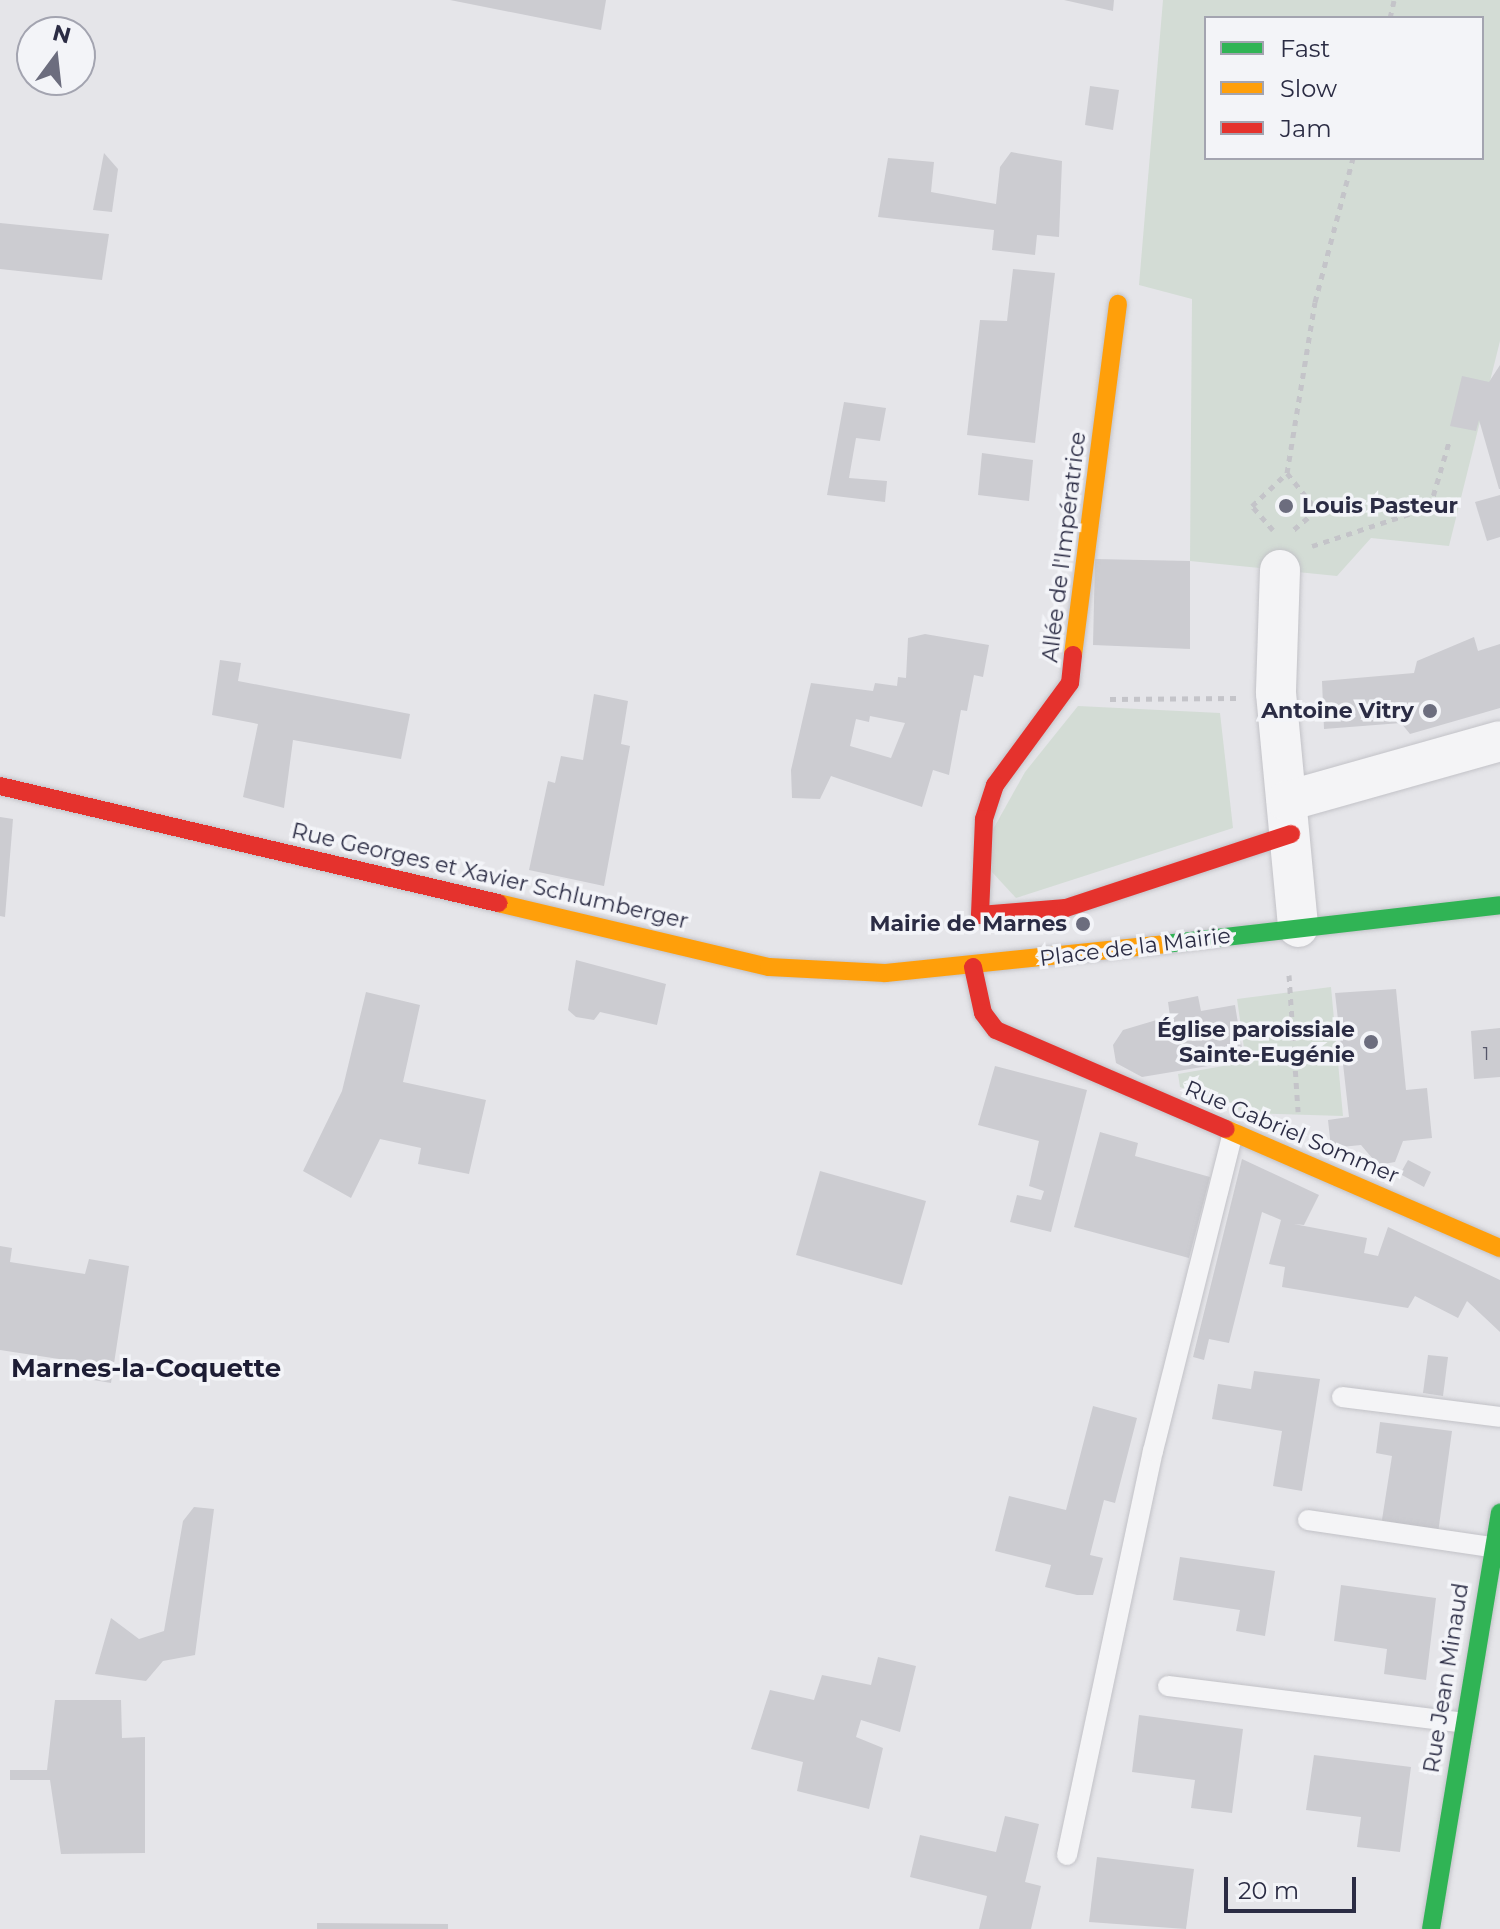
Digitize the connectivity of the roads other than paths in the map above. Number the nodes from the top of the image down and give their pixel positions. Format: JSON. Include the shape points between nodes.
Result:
{"nodes":[{"id":1,"x":1118,"y":304,"type":"dead end"},
{"id":2,"x":1288,"y":561,"type":"road end"},
{"id":3,"x":1500,"y":741,"type":"edge"},
{"id":4,"x":0,"y":786,"type":"edge"},
{"id":5,"x":1289,"y":817,"type":"junction"},
{"id":6,"x":1500,"y":905,"type":"edge"},
{"id":7,"x":1292,"y":944,"type":"junction"},
{"id":8,"x":973,"y":967,"type":"junction"},
{"id":9,"x":1233,"y":1133,"type":"junction"},
{"id":10,"x":1500,"y":1248,"type":"edge"},
{"id":11,"x":1342,"y":1397,"type":"dead end"},
{"id":12,"x":1500,"y":1417,"type":"edge"},
{"id":13,"x":1500,"y":1513,"type":"edge"},
{"id":14,"x":1308,"y":1520,"type":"dead end"},
{"id":15,"x":1491,"y":1547,"type":"junction"},
{"id":16,"x":1168,"y":1686,"type":"dead end"},
{"id":17,"x":1463,"y":1723,"type":"junction"},
{"id":18,"x":1067,"y":1855,"type":"dead end"},
{"id":19,"x":1431,"y":1929,"type":"edge"}],
"edges":[{"from":1,"to":5,"type":"street","name":"Allée de l'Impératrice","via":[[1081,616],[1063,697],[995,785],[984,819],[980,915],[1066,908]]},
{"from":2,"to":5,"type":"street","via":[[1276,693]]},
{"from":3,"to":5,"type":"street"},
{"from":4,"to":8,"type":"street","name":"Rue Georges et Xavier Schlumberger","via":[[769,967],[885,973]]},
{"from":5,"to":7,"type":"street"},
{"from":6,"to":7,"type":"street","name":"Place de la Mairie"},
{"from":7,"to":8,"type":"street","name":"Place de la Mairie"},
{"from":8,"to":9,"type":"street","name":"Rue Gabriel Sommer","via":[[983,1013],[996,1030]]},
{"from":9,"to":10,"type":"street","name":"Rue Gabriel Sommer"},
{"from":9,"to":18,"type":"lane","via":[[1153,1451]]},
{"from":11,"to":12,"type":"lane"},
{"from":13,"to":15,"type":"street","name":"Rue Jean Minaud"},
{"from":14,"to":15,"type":"lane"},
{"from":15,"to":17,"type":"street","name":"Rue Jean Minaud"},
{"from":16,"to":17,"type":"lane"},
{"from":17,"to":19,"type":"street","name":"Rue Jean Minaud"}]}
